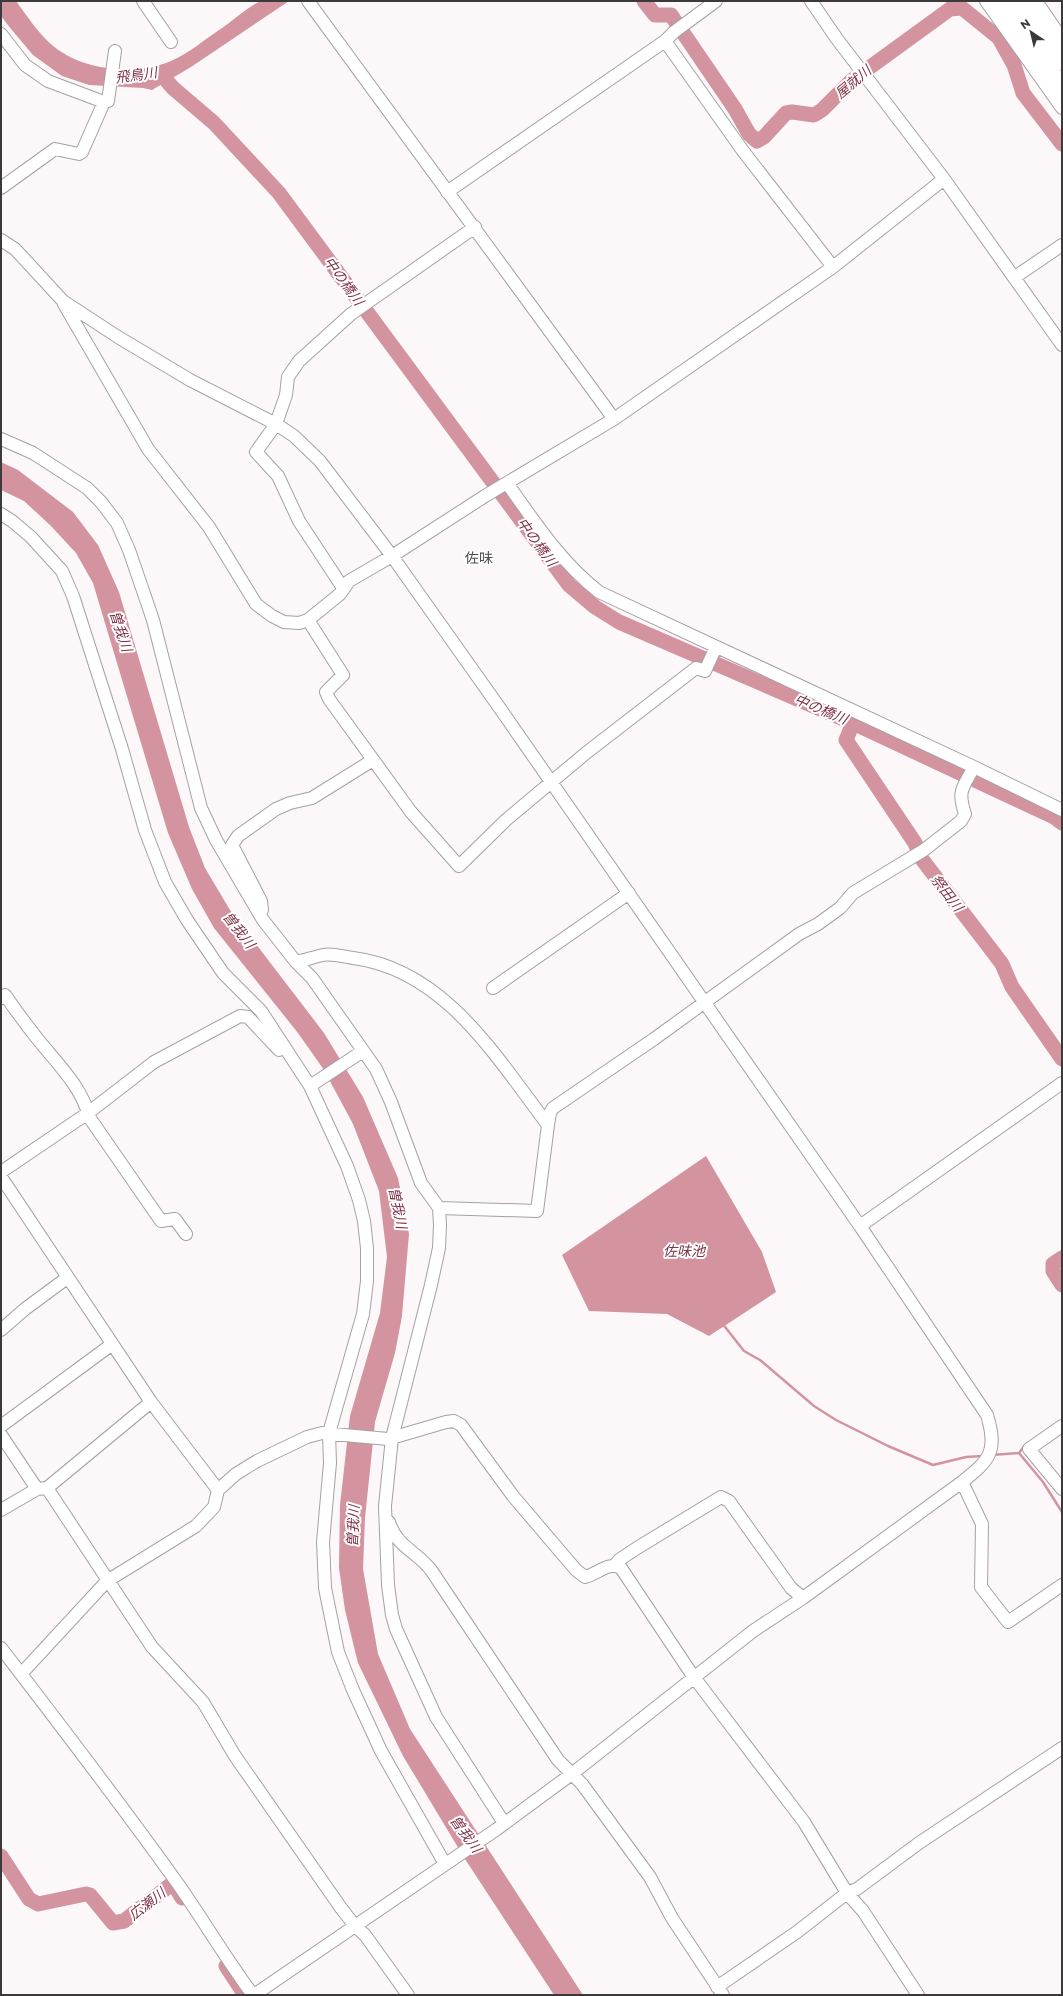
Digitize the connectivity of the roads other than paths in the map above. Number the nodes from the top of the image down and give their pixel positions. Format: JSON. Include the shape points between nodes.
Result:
{"nodes":[{"id":1,"x":143,"y":1,"type":"edge"},
{"id":2,"x":308,"y":1,"type":"edge"},
{"id":3,"x":716,"y":1,"type":"edge"},
{"id":4,"x":811,"y":1,"type":"edge"},
{"id":5,"x":986,"y":1,"type":"edge"},
{"id":6,"x":1001,"y":1,"type":"edge"},
{"id":7,"x":1021,"y":1,"type":"edge"},
{"id":8,"x":1036,"y":1,"type":"edge"},
{"id":9,"x":1,"y":34,"type":"edge"},
{"id":10,"x":1062,"y":39,"type":"edge"},
{"id":11,"x":665,"y":41,"type":"junction"},
{"id":12,"x":171,"y":42,"type":"dead end"},
{"id":13,"x":115,"y":53,"type":"dead end"},
{"id":14,"x":1062,"y":57,"type":"edge"},
{"id":15,"x":1062,"y":61,"type":"edge"},
{"id":16,"x":1062,"y":87,"type":"edge"},
{"id":17,"x":107,"y":100,"type":"junction"},
{"id":18,"x":1062,"y":108,"type":"edge"},
{"id":19,"x":944,"y":179,"type":"junction"},
{"id":20,"x":1,"y":188,"type":"edge"},
{"id":21,"x":447,"y":192,"type":"junction"},
{"id":22,"x":475,"y":227,"type":"junction"},
{"id":23,"x":1,"y":240,"type":"edge"},
{"id":24,"x":1062,"y":245,"type":"edge"},
{"id":25,"x":833,"y":267,"type":"junction"},
{"id":26,"x":1015,"y":278,"type":"junction"},
{"id":27,"x":63,"y":301,"type":"junction"},
{"id":28,"x":1062,"y":345,"type":"edge"},
{"id":29,"x":614,"y":419,"type":"junction"},
{"id":30,"x":276,"y":424,"type":"junction"},
{"id":31,"x":1,"y":439,"type":"edge"},
{"id":32,"x":507,"y":483,"type":"junction"},
{"id":33,"x":1,"y":514,"type":"edge"},
{"id":34,"x":392,"y":556,"type":"junction"},
{"id":35,"x":343,"y":588,"type":"junction"},
{"id":36,"x":308,"y":620,"type":"junction"},
{"id":37,"x":715,"y":648,"type":"junction"},
{"id":38,"x":373,"y":760,"type":"junction"},
{"id":39,"x":974,"y":767,"type":"junction"},
{"id":40,"x":552,"y":783,"type":"junction"},
{"id":41,"x":1062,"y":810,"type":"edge"},
{"id":42,"x":629,"y":893,"type":"junction"},
{"id":43,"x":263,"y":920,"type":"junction"},
{"id":44,"x":296,"y":962,"type":"junction"},
{"id":45,"x":493,"y":988,"type":"dead end"},
{"id":46,"x":1,"y":998,"type":"edge"},
{"id":47,"x":705,"y":1002,"type":"junction"},
{"id":48,"x":360,"y":1052,"type":"junction"},
{"id":49,"x":298,"y":1069,"type":"junction"},
{"id":50,"x":313,"y":1084,"type":"junction"},
{"id":51,"x":1062,"y":1084,"type":"edge"},
{"id":52,"x":88,"y":1113,"type":"junction"},
{"id":53,"x":548,"y":1125,"type":"junction"},
{"id":54,"x":1,"y":1172,"type":"edge"},
{"id":55,"x":1,"y":1177,"type":"edge"},
{"id":56,"x":439,"y":1208,"type":"junction"},
{"id":57,"x":860,"y":1226,"type":"junction"},
{"id":58,"x":186,"y":1234,"type":"dead end"},
{"id":59,"x":67,"y":1278,"type":"junction"},
{"id":60,"x":1,"y":1330,"type":"edge"},
{"id":61,"x":111,"y":1345,"type":"junction"},
{"id":62,"x":151,"y":1402,"type":"junction"},
{"id":63,"x":1,"y":1426,"type":"edge"},
{"id":64,"x":1062,"y":1426,"type":"edge"},
{"id":65,"x":333,"y":1433,"type":"junction"},
{"id":66,"x":1,"y":1435,"type":"edge"},
{"id":67,"x":390,"y":1438,"type":"junction"},
{"id":68,"x":962,"y":1482,"type":"junction"},
{"id":69,"x":42,"y":1489,"type":"junction"},
{"id":70,"x":1062,"y":1489,"type":"edge"},
{"id":71,"x":218,"y":1490,"type":"junction"},
{"id":72,"x":385,"y":1506,"type":"junction"},
{"id":73,"x":1,"y":1510,"type":"edge"},
{"id":74,"x":615,"y":1565,"type":"junction"},
{"id":75,"x":107,"y":1581,"type":"junction"},
{"id":76,"x":1062,"y":1585,"type":"edge"},
{"id":77,"x":803,"y":1598,"type":"junction"},
{"id":78,"x":1,"y":1648,"type":"edge"},
{"id":79,"x":21,"y":1674,"type":"junction"},
{"id":80,"x":693,"y":1676,"type":"junction"},
{"id":81,"x":1062,"y":1748,"type":"edge"},
{"id":82,"x":572,"y":1773,"type":"junction"},
{"id":83,"x":500,"y":1826,"type":"junction"},
{"id":84,"x":445,"y":1864,"type":"junction"},
{"id":85,"x":847,"y":1893,"type":"junction"},
{"id":86,"x":355,"y":1926,"type":"junction"},
{"id":87,"x":720,"y":1991,"type":"edge"},
{"id":88,"x":253,"y":1995,"type":"edge"},
{"id":89,"x":408,"y":1995,"type":"edge"},
{"id":90,"x":918,"y":1995,"type":"edge"}],
"edges":[{"from":1,"to":12,"type":"street"},
{"from":2,"to":21,"type":"street"},
{"from":3,"to":11,"type":"street"},
{"from":4,"to":19,"type":"street"},
{"from":5,"to":18,"type":"street"},
{"from":6,"to":16,"type":"highway"},
{"from":7,"to":14,"type":"highway"},
{"from":7,"to":15,"type":"highway"},
{"from":8,"to":10,"type":"street"},
{"from":9,"to":17,"type":"street","via":[[25,65],[48,81]]},
{"from":11,"to":21,"type":"street"},
{"from":11,"to":25,"type":"street","via":[[743,151]]},
{"from":13,"to":17,"type":"street"},
{"from":17,"to":20,"type":"street","via":[[82,152],[78,154],[55,149]]},
{"from":19,"to":25,"type":"street"},
{"from":19,"to":26,"type":"street"},
{"from":21,"to":22,"type":"street"},
{"from":22,"to":29,"type":"street","via":[[535,314]]},
{"from":22,"to":30,"type":"street","via":[[350,314],[299,360],[288,377],[286,395]]},
{"from":23,"to":27,"type":"street","via":[[15,249]]},
{"from":24,"to":26,"type":"street"},
{"from":25,"to":29,"type":"street"},
{"from":26,"to":28,"type":"street"},
{"from":27,"to":30,"type":"street","via":[[190,380]]},
{"from":27,"to":36,"type":"street","via":[[148,449],[208,527],[256,604],[284,622]]},
{"from":29,"to":32,"type":"street"},
{"from":30,"to":34,"type":"street","via":[[294,436],[320,461]]},
{"from":30,"to":35,"type":"street","via":[[256,452],[278,476],[301,525]]},
{"from":31,"to":43,"type":"street","via":[[33,453],[87,488],[116,523],[129,550],[153,620],[201,808],[216,840]]},
{"from":32,"to":34,"type":"street"},
{"from":32,"to":37,"type":"street","via":[[542,533],[579,576],[599,592]]},
{"from":33,"to":49,"type":"street","via":[[31,537],[64,575],[117,734],[145,830],[165,882],[223,973],[261,1012]]},
{"from":34,"to":35,"type":"street","via":[[349,580]]},
{"from":34,"to":40,"type":"street"},
{"from":35,"to":36,"type":"street","via":[[340,594]]},
{"from":36,"to":38,"type":"street","via":[[344,675],[326,692]]},
{"from":37,"to":39,"type":"street"},
{"from":37,"to":40,"type":"street","via":[[705,671],[696,668],[586,753]]},
{"from":38,"to":40,"type":"street","via":[[412,812],[459,866],[506,820]]},
{"from":38,"to":43,"type":"street","via":[[312,798],[276,809],[238,836],[232,845],[261,901]]},
{"from":39,"to":41,"type":"street"},
{"from":39,"to":47,"type":"street","via":[[960,791],[965,814],[961,821],[924,850],[853,892],[840,908],[799,934]]},
{"from":40,"to":42,"type":"street"},
{"from":42,"to":45,"type":"street"},
{"from":42,"to":47,"type":"street"},
{"from":43,"to":44,"type":"street"},
{"from":44,"to":48,"type":"street","via":[[312,978]]},
{"from":44,"to":53,"type":"street","via":[[324,955],[369,960],[411,976],[463,1017]]},
{"from":46,"to":52,"type":"street","via":[[5,995],[61,1066],[87,1107]]},
{"from":47,"to":53,"type":"street","via":[[553,1108]]},
{"from":47,"to":57,"type":"street"},
{"from":48,"to":50,"type":"street"},
{"from":48,"to":56,"type":"street","via":[[376,1069],[421,1183]]},
{"from":49,"to":50,"type":"street"},
{"from":49,"to":52,"type":"street","via":[[248,1017],[240,1016],[154,1062]]},
{"from":50,"to":65,"type":"street","via":[[347,1166],[363,1213],[367,1248],[363,1314]]},
{"from":51,"to":57,"type":"street"},
{"from":52,"to":54,"type":"street"},
{"from":52,"to":58,"type":"street","via":[[162,1220],[175,1219]]},
{"from":53,"to":56,"type":"street","via":[[537,1211]]},
{"from":55,"to":59,"type":"street"},
{"from":56,"to":67,"type":"street","via":[[439,1248]]},
{"from":57,"to":68,"type":"street","via":[[987,1415],[993,1439],[991,1452],[985,1462]]},
{"from":59,"to":60,"type":"street"},
{"from":59,"to":61,"type":"street"},
{"from":61,"to":62,"type":"street"},
{"from":61,"to":63,"type":"street"},
{"from":62,"to":69,"type":"street"},
{"from":62,"to":71,"type":"street"},
{"from":64,"to":70,"type":"street","via":[[1029,1449]]},
{"from":65,"to":67,"type":"street"},
{"from":65,"to":71,"type":"street","via":[[307,1437],[257,1461],[236,1474]]},
{"from":65,"to":84,"type":"street","via":[[323,1542],[325,1588],[338,1652],[381,1750]]},
{"from":66,"to":69,"type":"street"},
{"from":67,"to":72,"type":"street"},
{"from":67,"to":74,"type":"street","via":[[454,1421],[461,1425],[513,1496],[576,1570],[585,1577]]},
{"from":68,"to":76,"type":"street","via":[[982,1524],[981,1587],[1008,1622]]},
{"from":68,"to":77,"type":"street"},
{"from":69,"to":73,"type":"street"},
{"from":69,"to":75,"type":"street"},
{"from":71,"to":75,"type":"street","via":[[214,1507],[196,1526]]},
{"from":72,"to":82,"type":"street","via":[[395,1537],[431,1570],[558,1760]]},
{"from":72,"to":83,"type":"street","via":[[388,1585],[396,1629],[436,1717]]},
{"from":74,"to":77,"type":"street","via":[[637,1548],[721,1497],[729,1501],[791,1588]]},
{"from":74,"to":80,"type":"street","via":[[621,1568]]},
{"from":75,"to":79,"type":"street"},
{"from":75,"to":86,"type":"street","via":[[152,1648],[203,1702],[235,1756]]},
{"from":77,"to":80,"type":"street","via":[[752,1631]]},
{"from":78,"to":79,"type":"street"},
{"from":79,"to":88,"type":"street","via":[[179,1886]]},
{"from":80,"to":82,"type":"street"},
{"from":80,"to":85,"type":"street","via":[[804,1822]]},
{"from":81,"to":85,"type":"street","via":[[919,1843],[857,1889]]},
{"from":82,"to":83,"type":"street"},
{"from":82,"to":87,"type":"street","via":[[650,1877],[672,1918]]},
{"from":83,"to":84,"type":"street"},
{"from":84,"to":86,"type":"street"},
{"from":85,"to":87,"type":"street"},
{"from":85,"to":90,"type":"street","via":[[863,1911]]},
{"from":86,"to":88,"type":"street"},
{"from":86,"to":89,"type":"street","via":[[365,1935]]}]}
